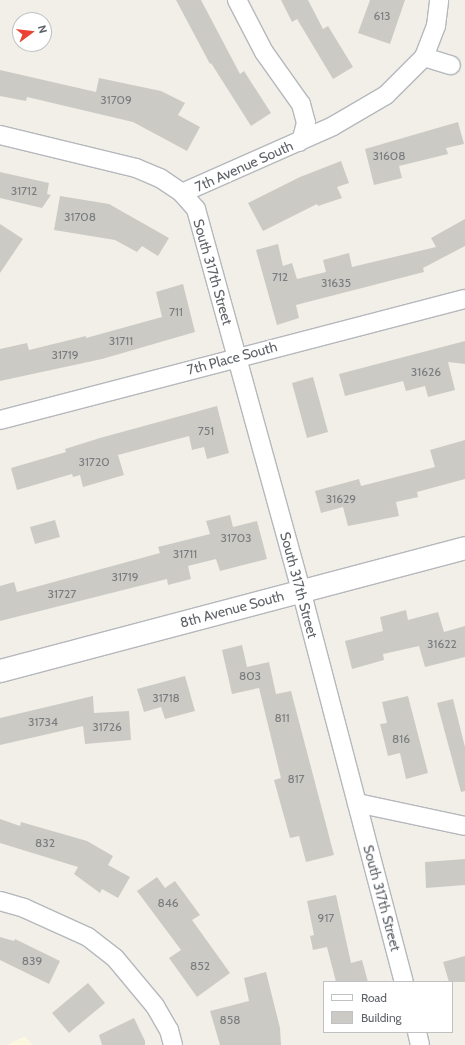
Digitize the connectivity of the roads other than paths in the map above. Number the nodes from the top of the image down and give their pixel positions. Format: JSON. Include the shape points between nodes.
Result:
{"nodes":[{"id":1,"x":237,"y":0,"type":"edge"},
{"id":2,"x":439,"y":0,"type":"edge"},
{"id":3,"x":424,"y":57,"type":"junction"},
{"id":4,"x":451,"y":65,"type":"dead end"},
{"id":5,"x":0,"y":135,"type":"edge"},
{"id":6,"x":299,"y":142,"type":"junction"},
{"id":7,"x":182,"y":193,"type":"junction"},
{"id":8,"x":465,"y":299,"type":"edge"},
{"id":9,"x":237,"y":357,"type":"junction"},
{"id":10,"x":0,"y":420,"type":"edge"},
{"id":11,"x":465,"y":548,"type":"edge"},
{"id":12,"x":301,"y":590,"type":"junction"},
{"id":13,"x":0,"y":671,"type":"edge"},
{"id":14,"x":357,"y":803,"type":"junction"},
{"id":15,"x":465,"y":826,"type":"edge"},
{"id":16,"x":0,"y":901,"type":"edge"},
{"id":17,"x":404,"y":981,"type":"edge"},
{"id":18,"x":417,"y":1033,"type":"edge"},
{"id":19,"x":173,"y":1045,"type":"edge"},
{"id":20,"x":420,"y":1045,"type":"edge"}],
"edges":[{"from":1,"to":6,"type":"street","via":[[264,52],[301,104],[306,123]]},
{"from":2,"to":3,"type":"street","name":"7th Avenue South","via":[[436,26]]},
{"from":3,"to":4,"type":"street"},
{"from":3,"to":6,"type":"street","name":"7th Avenue South","via":[[386,95],[333,126]]},
{"from":5,"to":7,"type":"street","name":"7th Avenue South","via":[[136,168],[160,178]]},
{"from":6,"to":7,"type":"street","name":"7th Avenue South"},
{"from":7,"to":9,"type":"street","name":"South 317th Street","via":[[196,209]]},
{"from":8,"to":9,"type":"street","name":"7th Place South"},
{"from":9,"to":10,"type":"street","name":"7th Place South"},
{"from":9,"to":12,"type":"street","name":"South 317th Street"},
{"from":11,"to":12,"type":"street","name":"8th Avenue South"},
{"from":12,"to":13,"type":"street","name":"8th Avenue South"},
{"from":12,"to":14,"type":"street","name":"South 317th Street"},
{"from":14,"to":15,"type":"street"},
{"from":14,"to":17,"type":"street","name":"South 317th Street"},
{"from":16,"to":19,"type":"street","via":[[24,908],[88,937],[116,958],[155,1006]]},
{"from":18,"to":20,"type":"street"}]}
